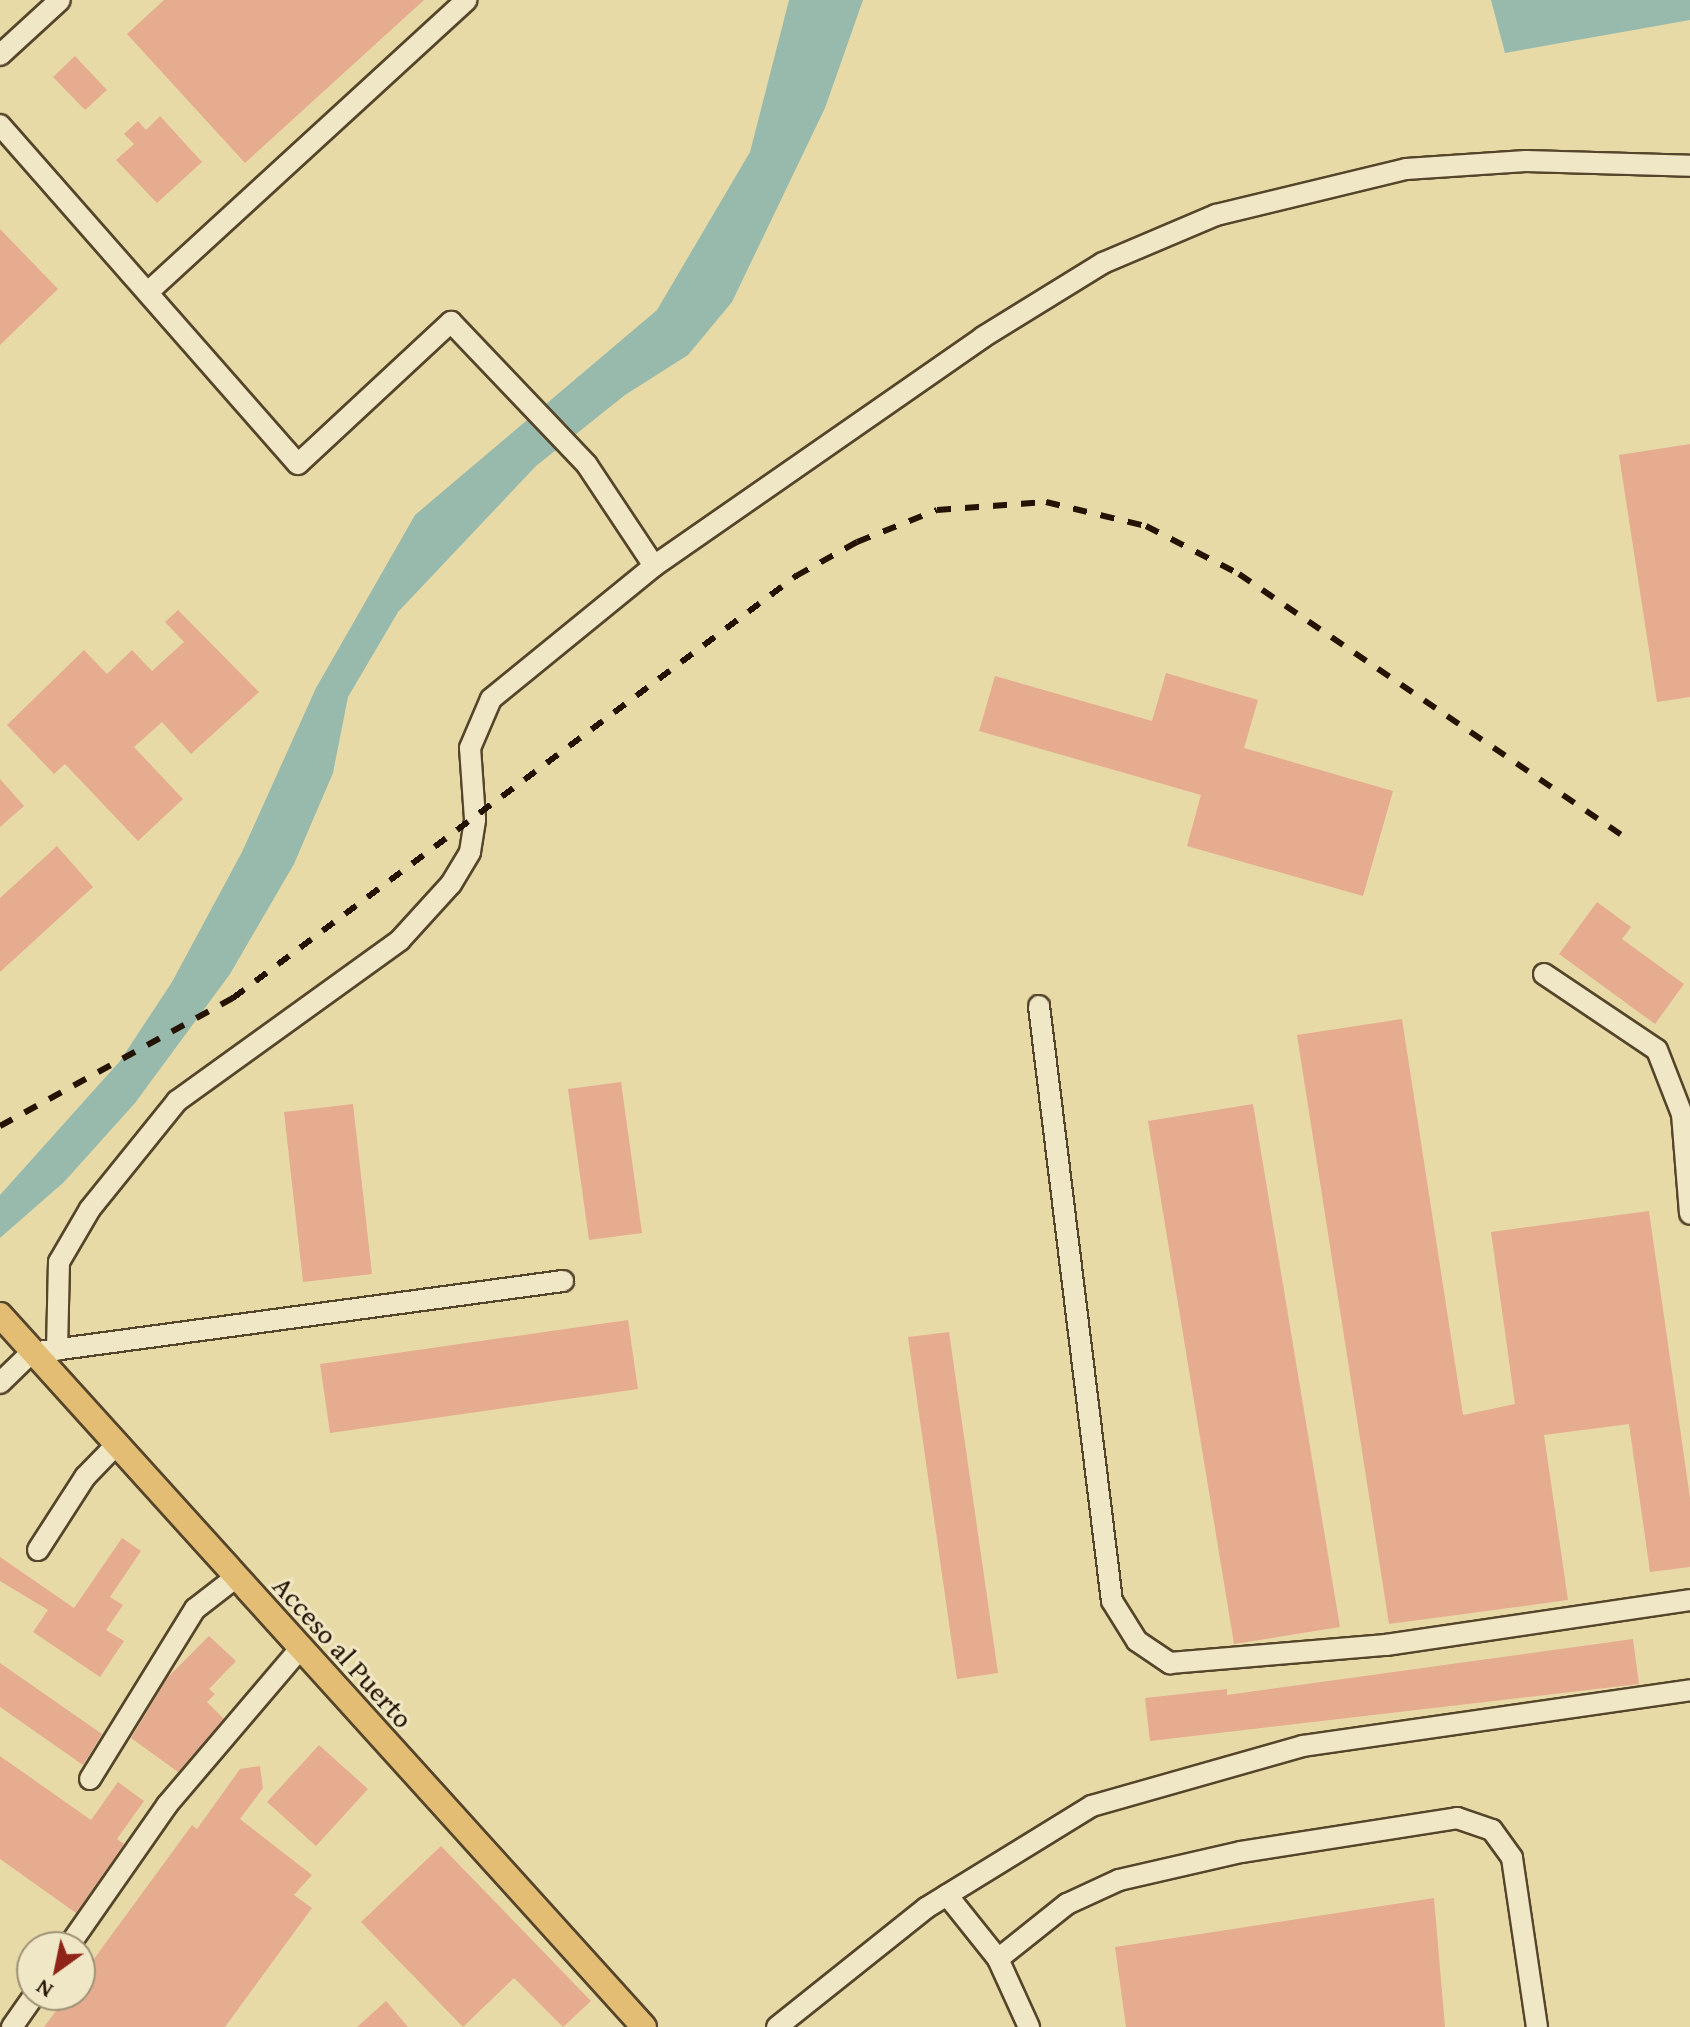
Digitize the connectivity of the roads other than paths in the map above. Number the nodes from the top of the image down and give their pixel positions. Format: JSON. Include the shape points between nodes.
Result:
{"nodes":[{"id":1,"x":60,"y":0,"type":"edge"},
{"id":2,"x":467,"y":0,"type":"edge"},
{"id":3,"x":0,"y":55,"type":"edge"},
{"id":4,"x":0,"y":125,"type":"edge"},
{"id":5,"x":1690,"y":166,"type":"edge"},
{"id":6,"x":148,"y":292,"type":"junction"},
{"id":7,"x":654,"y":566,"type":"junction"},
{"id":8,"x":1544,"y":974,"type":"dead end"},
{"id":9,"x":1039,"y":1006,"type":"dead end"},
{"id":10,"x":1690,"y":1214,"type":"edge"},
{"id":11,"x":563,"y":1281,"type":"dead end"},
{"id":12,"x":0,"y":1315,"type":"edge"},
{"id":13,"x":57,"y":1350,"type":"junction"},
{"id":14,"x":31,"y":1353,"type":"junction"},
{"id":15,"x":0,"y":1383,"type":"edge"},
{"id":16,"x":115,"y":1446,"type":"junction"},
{"id":17,"x":38,"y":1550,"type":"dead end"},
{"id":18,"x":235,"y":1578,"type":"junction"},
{"id":19,"x":1690,"y":1600,"type":"edge"},
{"id":20,"x":300,"y":1649,"type":"junction"},
{"id":21,"x":1690,"y":1690,"type":"edge"},
{"id":22,"x":90,"y":1779,"type":"dead end"},
{"id":23,"x":947,"y":1895,"type":"junction"},
{"id":24,"x":79,"y":1931,"type":"edge"},
{"id":25,"x":998,"y":1959,"type":"junction"},
{"id":26,"x":644,"y":2027,"type":"edge"},
{"id":27,"x":777,"y":2027,"type":"edge"},
{"id":28,"x":1029,"y":2027,"type":"edge"},
{"id":29,"x":1537,"y":2027,"type":"edge"}],
"edges":[{"from":1,"to":3,"type":"street"},
{"from":2,"to":6,"type":"street"},
{"from":4,"to":6,"type":"street"},
{"from":5,"to":7,"type":"street","via":[[1526,161],[1406,169],[1216,215],[1103,263],[983,337]]},
{"from":6,"to":7,"type":"street","via":[[298,464],[451,322],[587,465]]},
{"from":7,"to":13,"type":"street","via":[[491,699],[470,748],[475,819],[470,852],[451,884],[400,940],[177,1101],[90,1209],[59,1262]]},
{"from":8,"to":10,"type":"street","via":[[1657,1050],[1682,1114]]},
{"from":9,"to":19,"type":"street","via":[[1112,1601],[1137,1641],[1170,1663],[1386,1645]]},
{"from":11,"to":13,"type":"street"},
{"from":12,"to":14,"type":"main road","name":"Acceso al Puerto"},
{"from":13,"to":14,"type":"street"},
{"from":14,"to":15,"type":"street"},
{"from":14,"to":16,"type":"main road","name":"Acceso al Puerto"},
{"from":16,"to":17,"type":"street","via":[[85,1477]]},
{"from":16,"to":18,"type":"main road","name":"Acceso al Puerto"},
{"from":18,"to":20,"type":"main road","name":"Acceso al Puerto"},
{"from":18,"to":22,"type":"street","via":[[195,1609]]},
{"from":20,"to":24,"type":"street","via":[[167,1805]]},
{"from":20,"to":26,"type":"main road","name":"Acceso al Puerto"},
{"from":21,"to":23,"type":"street","via":[[1303,1746],[1092,1806]]},
{"from":23,"to":25,"type":"street"},
{"from":23,"to":27,"type":"street"},
{"from":25,"to":28,"type":"street"},
{"from":25,"to":29,"type":"street","via":[[1067,1904],[1119,1880],[1241,1852],[1457,1818],[1492,1830],[1512,1858]]}]}
